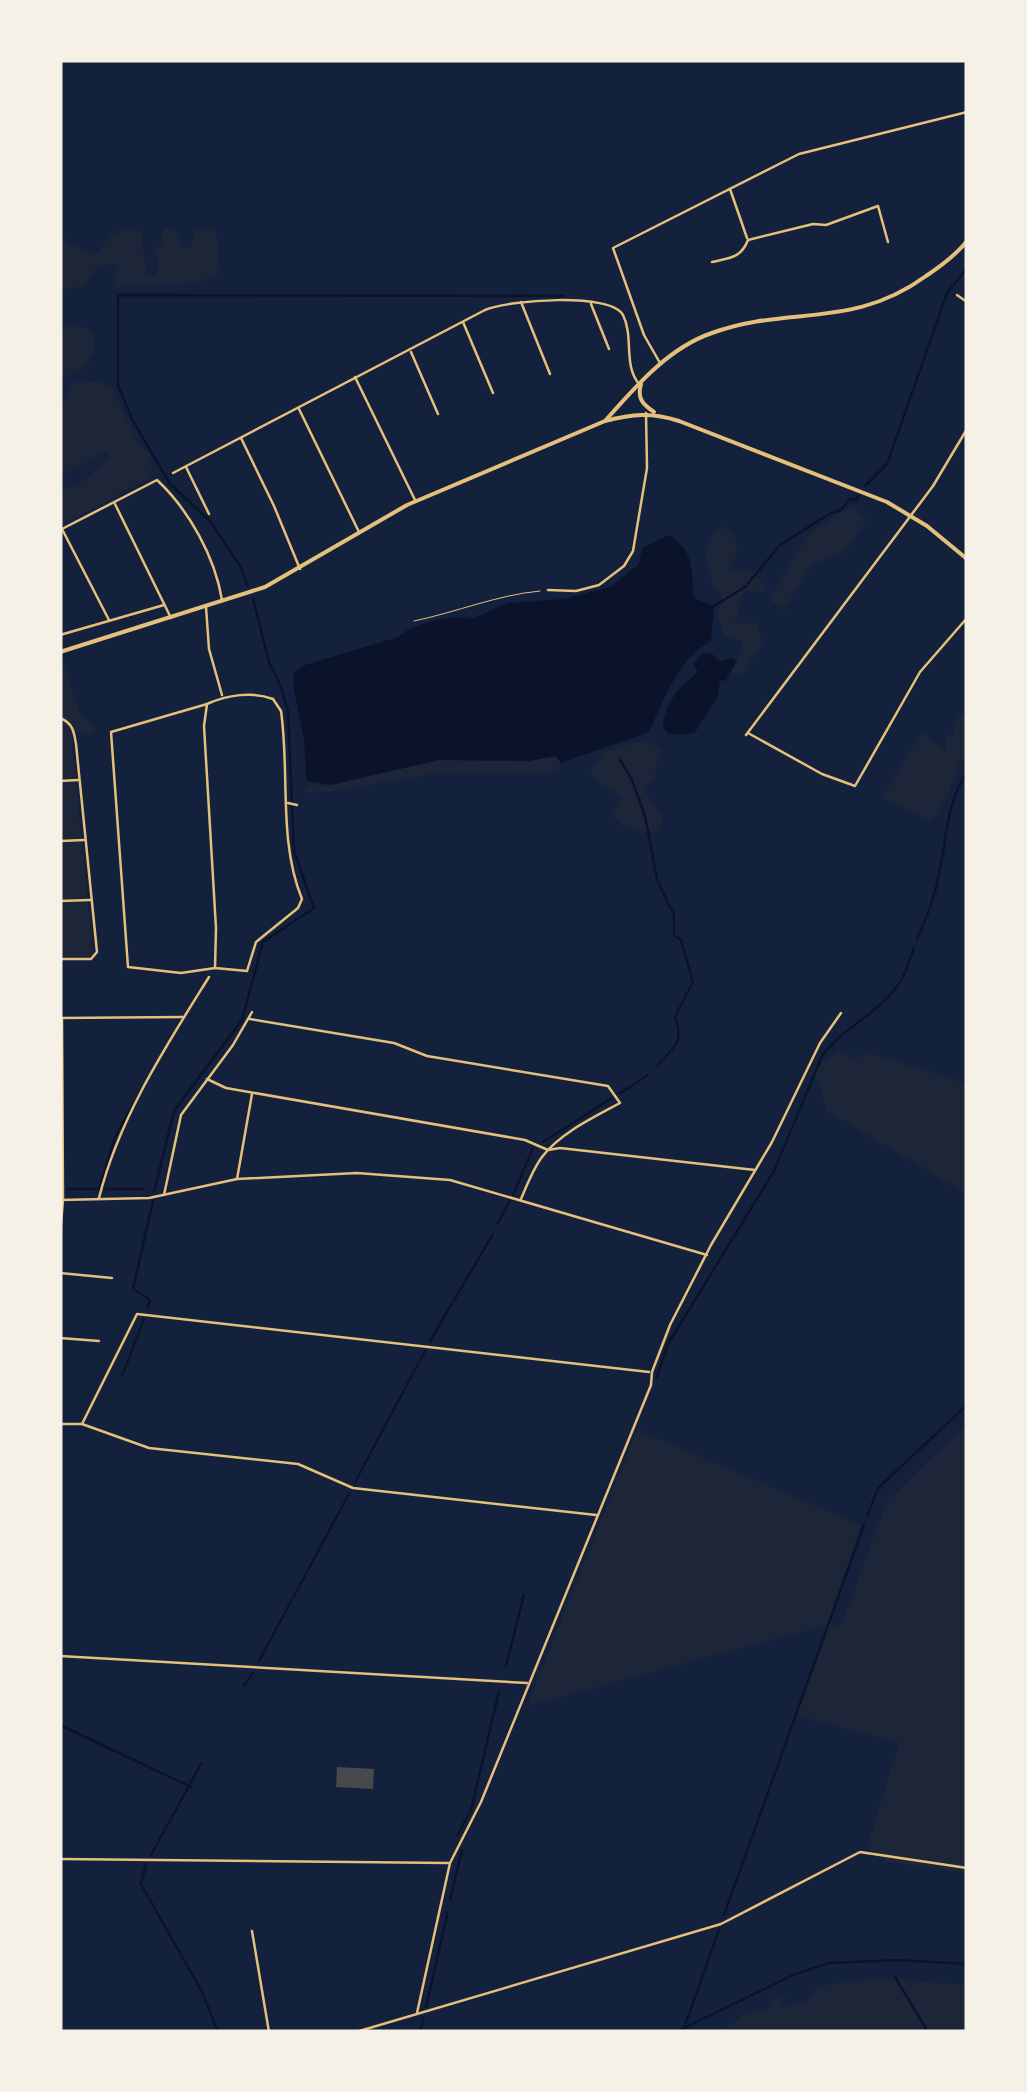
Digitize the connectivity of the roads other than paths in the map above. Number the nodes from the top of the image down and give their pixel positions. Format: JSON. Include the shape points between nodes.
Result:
{"nodes":[{"id":1,"x":967,"y":112,"type":"edge"},
{"id":2,"x":730,"y":188,"type":"junction"},
{"id":3,"x":748,"y":240,"type":"junction"},
{"id":4,"x":967,"y":241,"type":"edge"},
{"id":5,"x":888,"y":242,"type":"dead end"},
{"id":6,"x":712,"y":262,"type":"dead end"},
{"id":7,"x":957,"y":295,"type":"dead end"},
{"id":8,"x":521,"y":302,"type":"junction"},
{"id":9,"x":590,"y":302,"type":"junction"},
{"id":10,"x":967,"y":302,"type":"edge"},
{"id":11,"x":463,"y":322,"type":"junction"},
{"id":12,"x":410,"y":349,"type":"junction"},
{"id":13,"x":609,"y":349,"type":"dead end"},
{"id":14,"x":660,"y":364,"type":"junction"},
{"id":15,"x":550,"y":374,"type":"dead end"},
{"id":16,"x":355,"y":378,"type":"junction"},
{"id":17,"x":640,"y":383,"type":"junction"},
{"id":18,"x":493,"y":393,"type":"dead end"},
{"id":19,"x":298,"y":408,"type":"junction"},
{"id":20,"x":646,"y":413,"type":"junction"},
{"id":21,"x":438,"y":414,"type":"dead end"},
{"id":22,"x":658,"y":414,"type":"junction"},
{"id":23,"x":605,"y":421,"type":"junction"},
{"id":24,"x":967,"y":429,"type":"edge"},
{"id":25,"x":240,"y":438,"type":"junction"},
{"id":26,"x":186,"y":466,"type":"junction"},
{"id":27,"x":173,"y":473,"type":"dead end"},
{"id":28,"x":416,"y":501,"type":"junction"},
{"id":29,"x":114,"y":502,"type":"junction"},
{"id":30,"x":209,"y":514,"type":"dead end"},
{"id":31,"x":910,"y":515,"type":"junction"},
{"id":32,"x":61,"y":530,"type":"edge"},
{"id":33,"x":360,"y":533,"type":"junction"},
{"id":34,"x":967,"y":559,"type":"edge"},
{"id":35,"x":300,"y":569,"type":"junction"},
{"id":36,"x":548,"y":590,"type":"road end"},
{"id":37,"x":222,"y":602,"type":"junction"},
{"id":38,"x":165,"y":604,"type":"junction"},
{"id":39,"x":206,"y":608,"type":"junction"},
{"id":40,"x":171,"y":618,"type":"junction"},
{"id":41,"x":967,"y":618,"type":"edge"},
{"id":42,"x":110,"y":621,"type":"junction"},
{"id":43,"x":60,"y":636,"type":"edge"},
{"id":44,"x":60,"y":652,"type":"edge"},
{"id":45,"x":222,"y":696,"type":"junction"},
{"id":46,"x":207,"y":704,"type":"junction"},
{"id":47,"x":60,"y":718,"type":"edge"},
{"id":48,"x":80,"y":780,"type":"junction"},
{"id":49,"x":60,"y":781,"type":"edge"},
{"id":50,"x":287,"y":803,"type":"junction"},
{"id":51,"x":297,"y":805,"type":"dead end"},
{"id":52,"x":86,"y":840,"type":"junction"},
{"id":53,"x":60,"y":841,"type":"edge"},
{"id":54,"x":60,"y":900,"type":"edge"},
{"id":55,"x":92,"y":900,"type":"junction"},
{"id":56,"x":60,"y":960,"type":"edge"},
{"id":57,"x":216,"y":968,"type":"junction"},
{"id":58,"x":209,"y":977,"type":"dead end"},
{"id":59,"x":252,"y":1012,"type":"dead end"},
{"id":60,"x":841,"y":1013,"type":"dead end"},
{"id":61,"x":184,"y":1017,"type":"junction"},
{"id":62,"x":61,"y":1018,"type":"edge"},
{"id":63,"x":250,"y":1019,"type":"junction"},
{"id":64,"x":207,"y":1079,"type":"junction"},
{"id":65,"x":252,"y":1092,"type":"junction"},
{"id":66,"x":548,"y":1150,"type":"junction"},
{"id":67,"x":755,"y":1170,"type":"junction"},
{"id":68,"x":237,"y":1179,"type":"junction"},
{"id":69,"x":164,"y":1195,"type":"junction"},
{"id":70,"x":62,"y":1200,"type":"edge"},
{"id":71,"x":98,"y":1200,"type":"junction"},
{"id":72,"x":520,"y":1200,"type":"junction"},
{"id":73,"x":60,"y":1236,"type":"edge"},
{"id":74,"x":708,"y":1256,"type":"junction"},
{"id":75,"x":60,"y":1273,"type":"edge"},
{"id":76,"x":112,"y":1278,"type":"dead end"},
{"id":77,"x":60,"y":1338,"type":"edge"},
{"id":78,"x":99,"y":1341,"type":"dead end"},
{"id":79,"x":652,"y":1372,"type":"junction"},
{"id":80,"x":60,"y":1424,"type":"edge"},
{"id":81,"x":82,"y":1424,"type":"junction"},
{"id":82,"x":596,"y":1515,"type":"junction"},
{"id":83,"x":60,"y":1656,"type":"edge"},
{"id":84,"x":529,"y":1683,"type":"junction"},
{"id":85,"x":60,"y":1859,"type":"edge"},
{"id":86,"x":450,"y":1862,"type":"junction"},
{"id":87,"x":967,"y":1868,"type":"edge"},
{"id":88,"x":252,"y":1931,"type":"dead end"},
{"id":89,"x":417,"y":2013,"type":"junction"},
{"id":90,"x":269,"y":2032,"type":"edge"},
{"id":91,"x":356,"y":2032,"type":"edge"}],
"edges":[{"from":1,"to":2,"type":"street","via":[[812,150]]},
{"from":2,"to":3,"type":"street"},
{"from":2,"to":14,"type":"street","via":[[613,248]]},
{"from":3,"to":5,"type":"street","via":[[826,225],[878,206]]},
{"from":3,"to":6,"type":"street","via":[[736,257]]},
{"from":4,"to":14,"type":"main road","via":[[884,302],[853,312],[738,325],[689,343]]},
{"from":7,"to":10,"type":"street"},
{"from":8,"to":9,"type":"street"},
{"from":8,"to":11,"type":"street","via":[[496,305]]},
{"from":8,"to":15,"type":"street"},
{"from":9,"to":13,"type":"street"},
{"from":9,"to":17,"type":"street","via":[[610,304],[623,316],[631,371]]},
{"from":11,"to":12,"type":"street"},
{"from":11,"to":18,"type":"street"},
{"from":12,"to":16,"type":"street"},
{"from":12,"to":21,"type":"street"},
{"from":14,"to":17,"type":"main road"},
{"from":16,"to":19,"type":"street"},
{"from":16,"to":28,"type":"street"},
{"from":17,"to":22,"type":"main road","via":[[644,405]]},
{"from":17,"to":23,"type":"main road"},
{"from":19,"to":25,"type":"street"},
{"from":19,"to":33,"type":"street"},
{"from":20,"to":22,"type":"main road"},
{"from":20,"to":23,"type":"main road"},
{"from":20,"to":36,"type":"street","via":[[647,468],[633,551],[599,585]]},
{"from":22,"to":31,"type":"main road"},
{"from":23,"to":28,"type":"main road"},
{"from":24,"to":31,"type":"street"},
{"from":25,"to":26,"type":"street"},
{"from":25,"to":35,"type":"street"},
{"from":26,"to":27,"type":"street"},
{"from":26,"to":30,"type":"street"},
{"from":28,"to":33,"type":"main road"},
{"from":29,"to":32,"type":"street"},
{"from":29,"to":37,"type":"street","via":[[158,480],[183,506]]},
{"from":29,"to":38,"type":"street"},
{"from":31,"to":34,"type":"main road"},
{"from":31,"to":41,"type":"street","via":[[747,734],[855,786],[920,672]]},
{"from":32,"to":42,"type":"street"},
{"from":33,"to":35,"type":"main road"},
{"from":35,"to":37,"type":"main road"},
{"from":37,"to":39,"type":"main road"},
{"from":38,"to":40,"type":"street"},
{"from":38,"to":42,"type":"street"},
{"from":39,"to":40,"type":"main road"},
{"from":39,"to":45,"type":"street"},
{"from":40,"to":44,"type":"main road"},
{"from":42,"to":43,"type":"street"},
{"from":45,"to":46,"type":"street"},
{"from":45,"to":50,"type":"street","via":[[273,698],[281,712]]},
{"from":46,"to":57,"type":"street"},
{"from":46,"to":57,"type":"street","via":[[111,732],[128,966],[181,973]]},
{"from":47,"to":48,"type":"street","via":[[73,728]]},
{"from":48,"to":49,"type":"street"},
{"from":48,"to":52,"type":"street"},
{"from":50,"to":51,"type":"street"},
{"from":50,"to":57,"type":"street","via":[[288,845],[302,900],[256,942],[247,971]]},
{"from":52,"to":53,"type":"street"},
{"from":52,"to":55,"type":"street"},
{"from":54,"to":55,"type":"street"},
{"from":55,"to":56,"type":"street","via":[[96,957]]},
{"from":58,"to":61,"type":"street"},
{"from":59,"to":63,"type":"street"},
{"from":60,"to":67,"type":"street"},
{"from":61,"to":62,"type":"street"},
{"from":61,"to":71,"type":"street","via":[[110,1155]]},
{"from":62,"to":70,"type":"street"},
{"from":63,"to":64,"type":"street"},
{"from":63,"to":66,"type":"street","via":[[608,1086],[620,1103]]},
{"from":64,"to":65,"type":"street"},
{"from":64,"to":69,"type":"street","via":[[181,1115]]},
{"from":65,"to":66,"type":"street","via":[[524,1140]]},
{"from":65,"to":68,"type":"street"},
{"from":66,"to":67,"type":"street"},
{"from":66,"to":72,"type":"street"},
{"from":67,"to":74,"type":"street"},
{"from":68,"to":69,"type":"street"},
{"from":68,"to":72,"type":"street","via":[[357,1172],[450,1180]]},
{"from":69,"to":71,"type":"street"},
{"from":70,"to":71,"type":"street"},
{"from":70,"to":73,"type":"street"},
{"from":72,"to":74,"type":"street"},
{"from":74,"to":79,"type":"street"},
{"from":75,"to":76,"type":"street"},
{"from":77,"to":78,"type":"street"},
{"from":79,"to":81,"type":"street","via":[[137,1314]]},
{"from":79,"to":82,"type":"street"},
{"from":80,"to":81,"type":"street"},
{"from":81,"to":82,"type":"street","via":[[150,1448],[298,1464],[353,1488]]},
{"from":82,"to":84,"type":"street"},
{"from":83,"to":84,"type":"street"},
{"from":84,"to":86,"type":"street"},
{"from":85,"to":86,"type":"street"},
{"from":86,"to":89,"type":"street"},
{"from":87,"to":89,"type":"street","via":[[860,1852],[721,1924]]},
{"from":88,"to":90,"type":"street"},
{"from":89,"to":91,"type":"street"}]}
